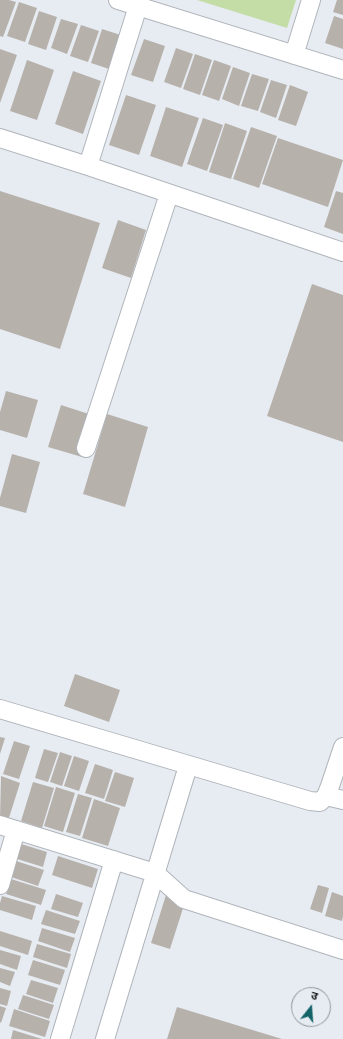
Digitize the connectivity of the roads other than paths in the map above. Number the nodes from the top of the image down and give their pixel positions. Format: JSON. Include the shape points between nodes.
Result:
{"nodes":[{"id":1,"x":118,"y":0,"type":"edge"},
{"id":2,"x":311,"y":0,"type":"edge"},
{"id":3,"x":138,"y":6,"type":"junction"},
{"id":4,"x":294,"y":55,"type":"junction"},
{"id":5,"x":343,"y":70,"type":"edge"},
{"id":6,"x":0,"y":138,"type":"edge"},
{"id":7,"x":88,"y":166,"type":"junction"},
{"id":8,"x":169,"y":194,"type":"junction"},
{"id":9,"x":343,"y":252,"type":"edge"},
{"id":10,"x":86,"y":448,"type":"dead end"},
{"id":11,"x":0,"y":709,"type":"edge"},
{"id":12,"x":343,"y":747,"type":"edge"},
{"id":13,"x":188,"y":766,"type":"junction"},
{"id":14,"x":326,"y":796,"type":"junction"},
{"id":15,"x":343,"y":800,"type":"edge"},
{"id":16,"x":8,"y":828,"type":"edge"},
{"id":17,"x":114,"y":860,"type":"junction"},
{"id":18,"x":155,"y":873,"type":"junction"},
{"id":19,"x":0,"y":885,"type":"edge"},
{"id":20,"x":343,"y":950,"type":"edge"},
{"id":21,"x":60,"y":1039,"type":"edge"},
{"id":22,"x":105,"y":1039,"type":"edge"}],
"edges":[{"from":1,"to":3,"type":"street"},
{"from":2,"to":4,"type":"street"},
{"from":3,"to":4,"type":"street"},
{"from":3,"to":7,"type":"street"},
{"from":4,"to":5,"type":"street"},
{"from":6,"to":7,"type":"street"},
{"from":7,"to":8,"type":"street"},
{"from":8,"to":9,"type":"street"},
{"from":8,"to":10,"type":"street"},
{"from":11,"to":13,"type":"street"},
{"from":12,"to":14,"type":"street"},
{"from":13,"to":14,"type":"street","via":[[310,802],[320,802]]},
{"from":13,"to":18,"type":"street"},
{"from":14,"to":15,"type":"street"},
{"from":16,"to":17,"type":"street"},
{"from":16,"to":19,"type":"street"},
{"from":17,"to":18,"type":"street"},
{"from":17,"to":21,"type":"street"},
{"from":18,"to":20,"type":"street","via":[[184,899]]},
{"from":18,"to":22,"type":"street"}]}
